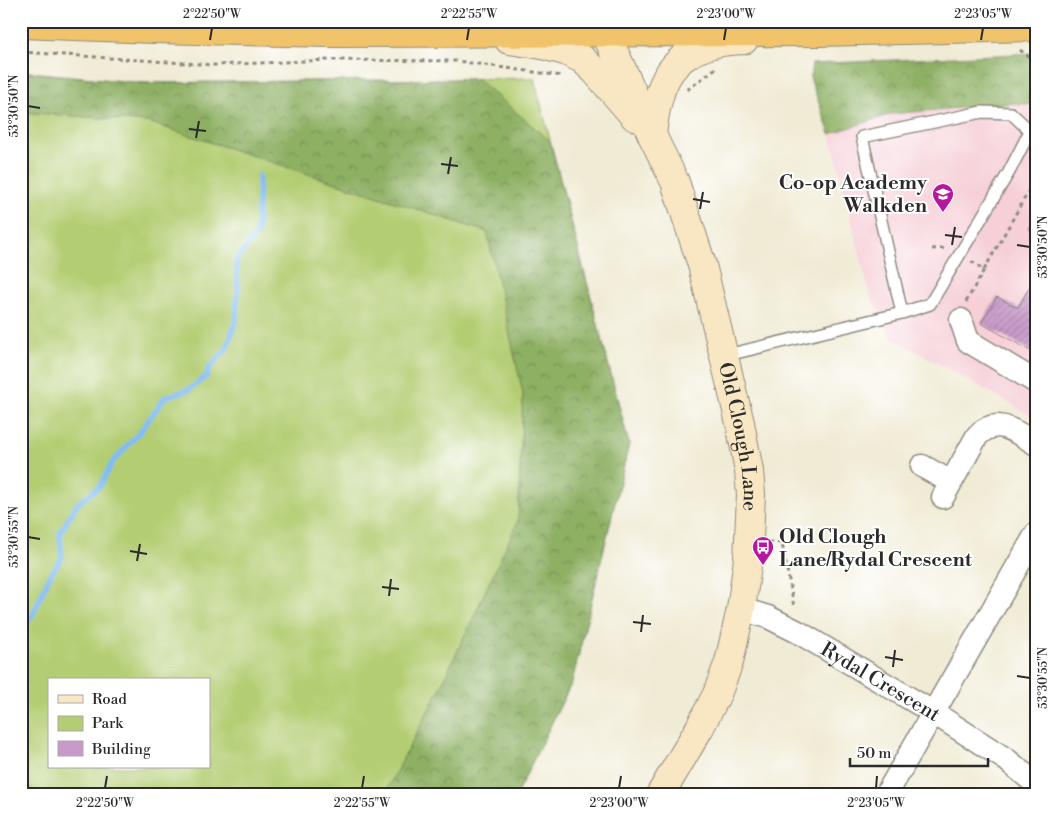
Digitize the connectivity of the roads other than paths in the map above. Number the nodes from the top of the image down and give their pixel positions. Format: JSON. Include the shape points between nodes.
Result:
{"nodes":[{"id":1,"x":21,"y":24,"type":"edge"},
{"id":2,"x":601,"y":27,"type":"edge"},
{"id":3,"x":818,"y":32,"type":"junction"},
{"id":4,"x":457,"y":33,"type":"junction"},
{"id":5,"x":1031,"y":37,"type":"edge"},
{"id":6,"x":652,"y":135,"type":"junction"},
{"id":7,"x":902,"y":313,"type":"junction"},
{"id":8,"x":961,"y":320,"type":"dead end"},
{"id":9,"x":723,"y":356,"type":"junction"},
{"id":10,"x":1036,"y":382,"type":"edge"},
{"id":11,"x":1036,"y":444,"type":"edge"},
{"id":12,"x":922,"y":466,"type":"dead end"},
{"id":13,"x":1036,"y":534,"type":"edge"},
{"id":14,"x":741,"y":609,"type":"junction"},
{"id":15,"x":934,"y":713,"type":"junction"},
{"id":16,"x":1036,"y":784,"type":"edge"},
{"id":17,"x":660,"y":795,"type":"edge"},
{"id":18,"x":886,"y":795,"type":"edge"}],
"edges":[{"from":1,"to":4,"type":"highway","via":[[331,33]]},
{"from":2,"to":3,"type":"highway"},
{"from":2,"to":4,"type":"highway"},
{"from":2,"to":6,"type":"street","name":"Old Clough Lane"},
{"from":3,"to":5,"type":"highway"},
{"from":3,"to":6,"type":"street","via":[[713,44],[691,52],[664,81],[655,107]]},
{"from":4,"to":6,"type":"street","name":"Old Clough Lane","via":[[542,45],[582,59]]},
{"from":6,"to":9,"type":"street","name":"Old Clough Lane","via":[[675,182],[702,265]]},
{"from":7,"to":7,"type":"lane","via":[[930,304],[1009,172],[1030,132],[1012,113],[982,112],[862,137]]},
{"from":7,"to":9,"type":"lane"},
{"from":8,"to":10,"type":"street","via":[[968,341]]},
{"from":9,"to":14,"type":"street","name":"Old Clough Lane","via":[[740,423],[751,495]]},
{"from":11,"to":12,"type":"street","via":[[1010,428],[991,426],[983,430],[947,490]]},
{"from":13,"to":15,"type":"street"},
{"from":14,"to":15,"type":"street","name":"Rydal Crescent","via":[[768,616],[798,632]]},
{"from":14,"to":17,"type":"street","name":"Old Clough Lane","via":[[729,662],[717,694]]},
{"from":15,"to":16,"type":"street","name":"Rydal Crescent","via":[[1007,760]]},
{"from":15,"to":18,"type":"street"}]}
